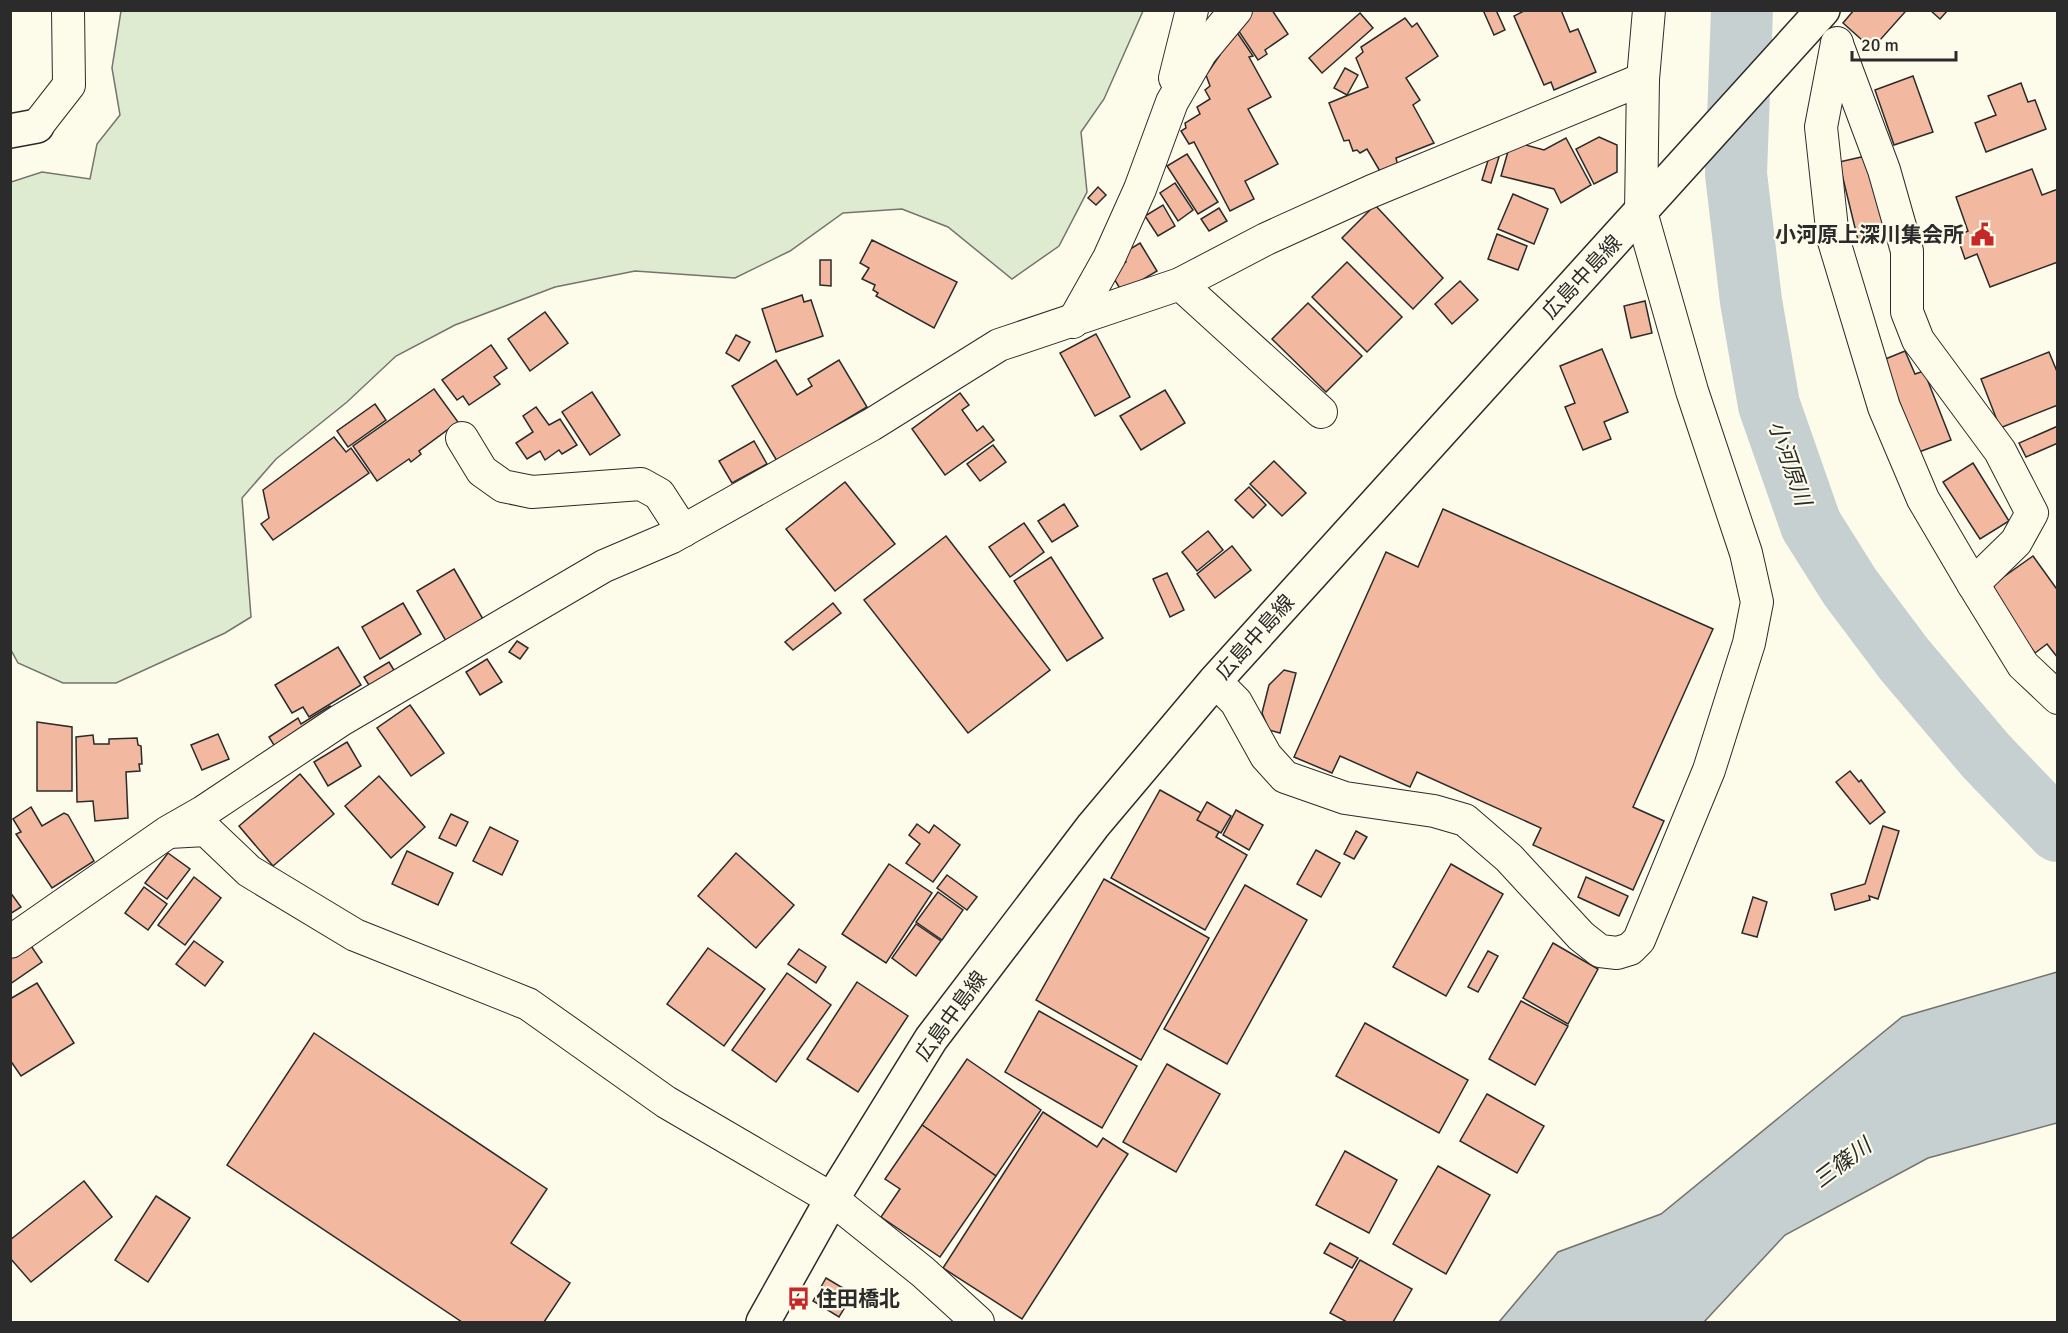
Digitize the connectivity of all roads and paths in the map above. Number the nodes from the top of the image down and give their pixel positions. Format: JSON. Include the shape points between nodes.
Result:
{"nodes":[{"id":1,"x":68,"y":10,"type":"edge"},
{"id":2,"x":1192,"y":10,"type":"edge"},
{"id":3,"x":1236,"y":10,"type":"edge"},
{"id":4,"x":1649,"y":10,"type":"edge"},
{"id":5,"x":1824,"y":22,"type":"edge"},
{"id":6,"x":1643,"y":79,"type":"junction"},
{"id":7,"x":24,"y":129,"type":"edge"},
{"id":8,"x":1162,"y":132,"type":"junction"},
{"id":9,"x":1651,"y":200,"type":"junction"},
{"id":10,"x":1180,"y":284,"type":"junction"},
{"id":11,"x":1073,"y":322,"type":"junction"},
{"id":12,"x":1321,"y":412,"type":"dead end"},
{"id":13,"x":462,"y":438,"type":"dead end"},
{"id":14,"x":683,"y":531,"type":"junction"},
{"id":15,"x":1973,"y":584,"type":"junction"},
{"id":16,"x":1215,"y":681,"type":"junction"},
{"id":17,"x":2058,"y":698,"type":"edge"},
{"id":18,"x":168,"y":832,"type":"junction"},
{"id":19,"x":10,"y":942,"type":"edge"},
{"id":20,"x":832,"y":1199,"type":"junction"},
{"id":21,"x":763,"y":1323,"type":"edge"},
{"id":22,"x":978,"y":1323,"type":"edge"}],
"edges":[{"from":1,"to":7,"type":"street","via":[[69,85]]},
{"from":2,"to":8,"type":"street"},
{"from":3,"to":8,"type":"street","via":[[1192,66],[1172,102]]},
{"from":4,"to":6,"type":"street"},
{"from":5,"to":9,"type":"main road","name":"広島中島線"},
{"from":5,"to":15,"type":"street","via":[[1821,127],[1833,238],[1884,407],[1923,499]]},
{"from":5,"to":15,"type":"street","via":[[1884,170],[1907,251],[1906,312],[1918,340],[2000,451],[2032,513],[2016,542]]},
{"from":6,"to":9,"type":"street"},
{"from":6,"to":10,"type":"street","via":[[1372,191],[1266,239]]},
{"from":8,"to":11,"type":"street","via":[[1109,258]]},
{"from":9,"to":16,"type":"main road","name":"広島中島線"},
{"from":9,"to":16,"type":"street","via":[[1692,391],[1746,553],[1757,602],[1749,643],[1709,770],[1640,940],[1617,953],[1600,951],[1466,820],[1434,811],[1345,798],[1285,777],[1266,756],[1236,702]]},
{"from":10,"to":11,"type":"street"},
{"from":10,"to":12,"type":"street"},
{"from":11,"to":14,"type":"street","via":[[999,345],[871,424]]},
{"from":13,"to":14,"type":"street","via":[[482,471],[503,486],[532,492],[641,484],[659,494]]},
{"from":14,"to":18,"type":"street","via":[[604,567],[341,720]]},
{"from":15,"to":17,"type":"street","via":[[2024,665]]},
{"from":16,"to":20,"type":"main road","name":"広島中島線","via":[[1093,826],[931,1039]]},
{"from":18,"to":19,"type":"street"},
{"from":18,"to":20,"type":"street","via":[[206,830],[249,871],[355,935],[528,1005],[666,1102]]},
{"from":20,"to":21,"type":"main road","name":"広島中島線"},
{"from":20,"to":22,"type":"street","via":[[923,1272]]}]}
